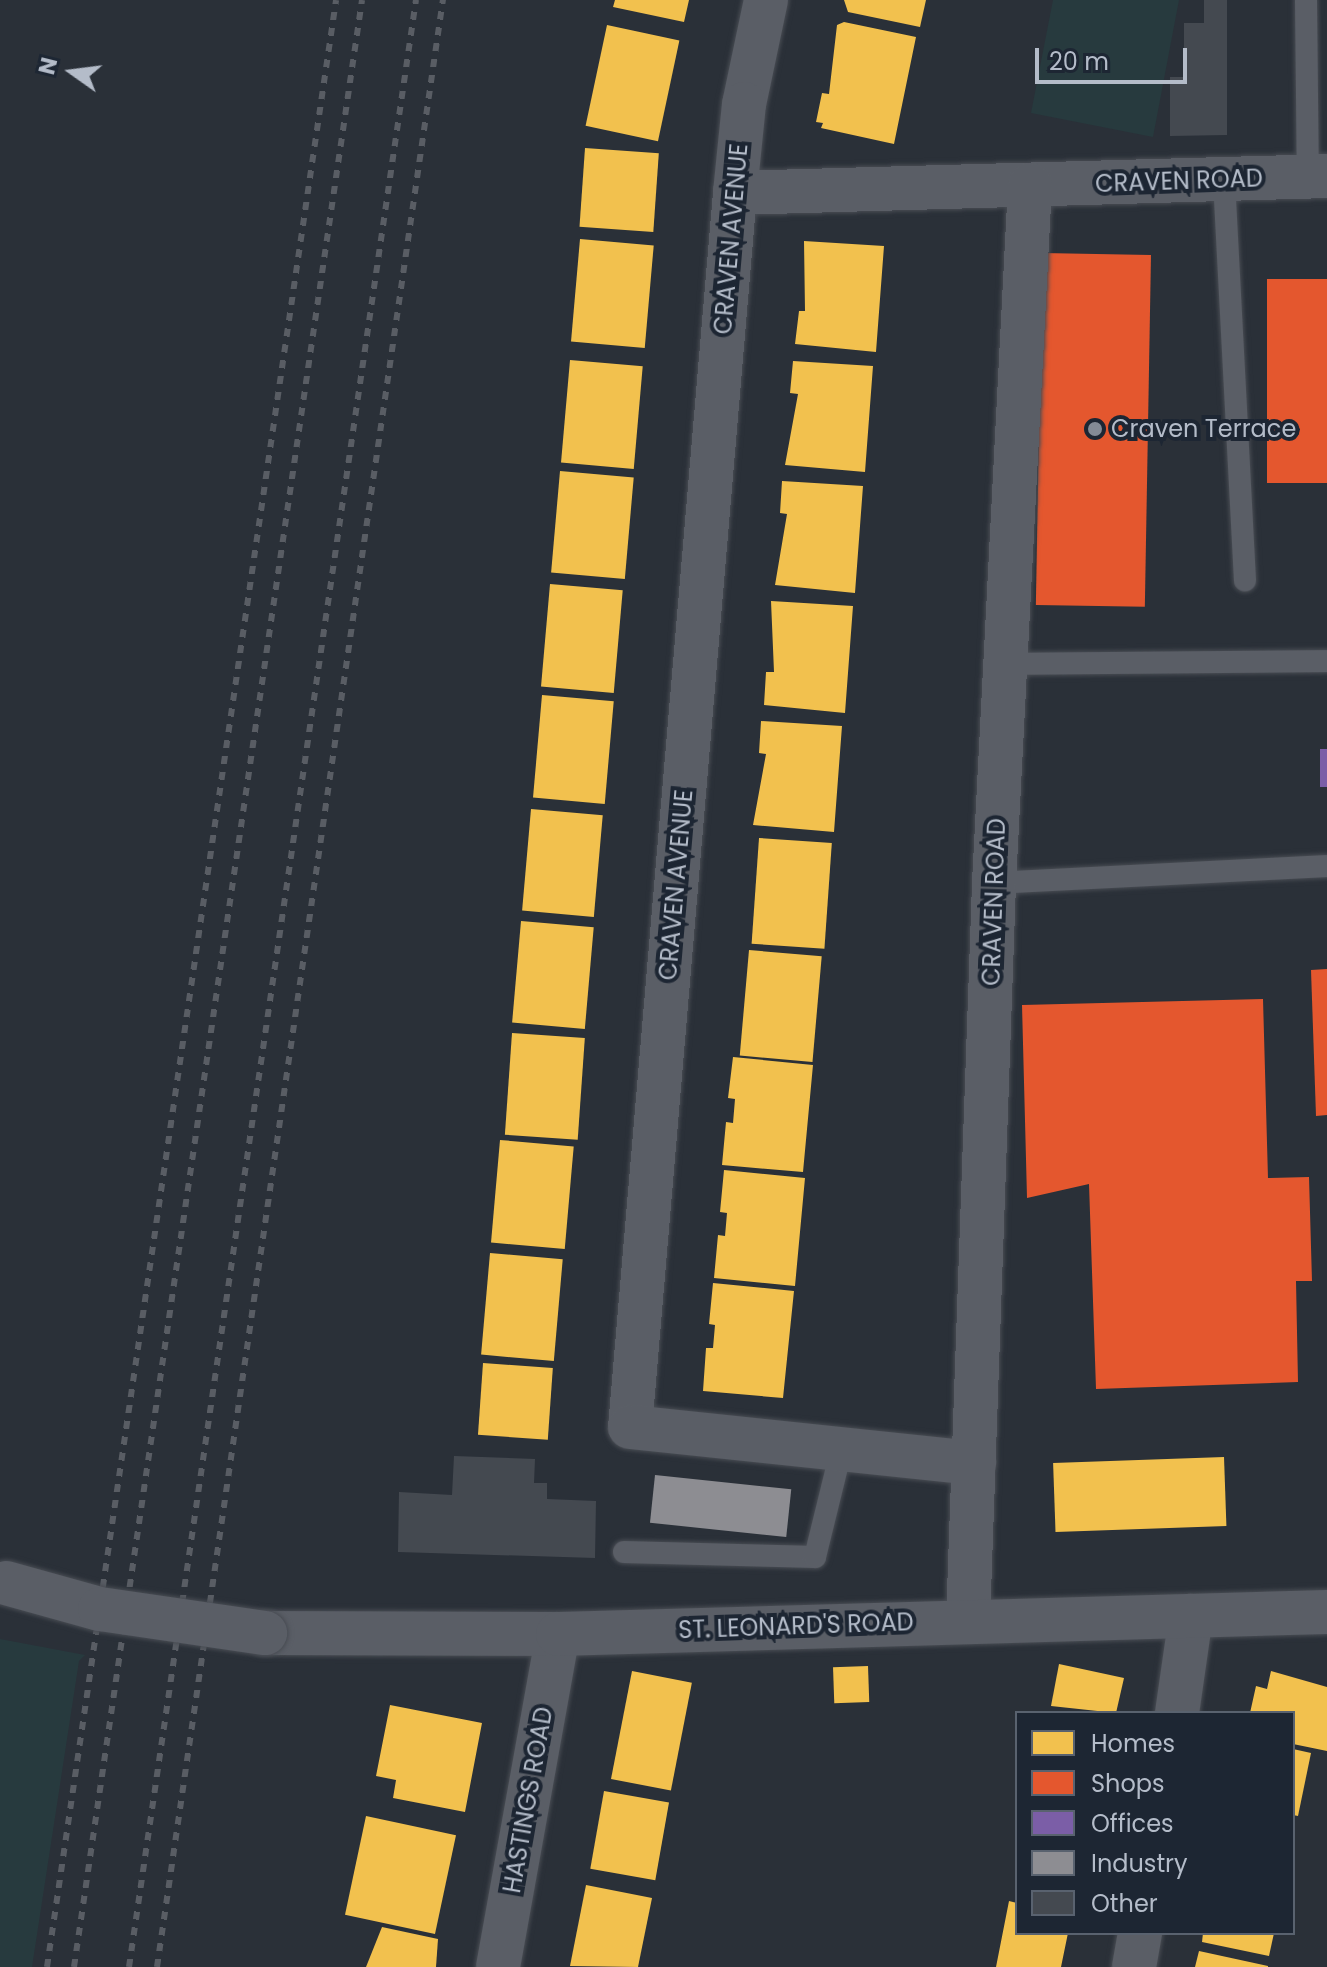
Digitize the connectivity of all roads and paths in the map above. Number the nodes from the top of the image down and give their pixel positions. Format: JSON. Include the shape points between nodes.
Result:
{"nodes":[{"id":1,"x":766,"y":0,"type":"edge"},
{"id":2,"x":1306,"y":0,"type":"edge"},
{"id":3,"x":1318,"y":177,"type":"edge"},
{"id":4,"x":1224,"y":180,"type":"junction"},
{"id":5,"x":1030,"y":185,"type":"junction"},
{"id":6,"x":735,"y":193,"type":"junction"},
{"id":7,"x":1245,"y":580,"type":"dead end"},
{"id":8,"x":1327,"y":661,"type":"edge"},
{"id":9,"x":1005,"y":664,"type":"junction"},
{"id":10,"x":1327,"y":866,"type":"edge"},
{"id":11,"x":994,"y":883,"type":"junction"},
{"id":12,"x":841,"y":1451,"type":"junction"},
{"id":13,"x":974,"y":1463,"type":"junction"},
{"id":14,"x":624,"y":1552,"type":"dead end"},
{"id":15,"x":3,"y":1582,"type":"edge"},
{"id":16,"x":1327,"y":1612,"type":"edge"},
{"id":17,"x":1191,"y":1616,"type":"junction"},
{"id":18,"x":968,"y":1621,"type":"junction"},
{"id":19,"x":558,"y":1634,"type":"junction"},
{"id":20,"x":1177,"y":1711,"type":"edge"},
{"id":21,"x":1140,"y":1935,"type":"edge"},
{"id":22,"x":498,"y":1967,"type":"edge"},
{"id":23,"x":1134,"y":1967,"type":"edge"}],
"edges":[{"from":1,"to":6,"type":"street","name":"CRAVEN AVENUE","via":[[744,104]]},
{"from":2,"to":3,"type":"lane"},
{"from":3,"to":4,"type":"street","name":"CRAVEN ROAD"},
{"from":4,"to":5,"type":"street","name":"CRAVEN ROAD"},
{"from":4,"to":7,"type":"lane"},
{"from":5,"to":6,"type":"street","name":"CRAVEN ROAD"},
{"from":5,"to":9,"type":"street","name":"CRAVEN ROAD"},
{"from":6,"to":12,"type":"street","name":"CRAVEN AVENUE","via":[[630,1427]]},
{"from":8,"to":9,"type":"lane"},
{"from":9,"to":11,"type":"street","name":"CRAVEN ROAD"},
{"from":10,"to":11,"type":"lane"},
{"from":11,"to":13,"type":"street","name":"CRAVEN ROAD"},
{"from":12,"to":13,"type":"street","name":"CRAVEN AVENUE"},
{"from":12,"to":14,"type":"lane","via":[[815,1557]]},
{"from":13,"to":18,"type":"street","name":"CRAVEN ROAD"},
{"from":15,"to":19,"type":"street","name":"ST. LEONARD'S ROAD","bridge":true,"via":[[100,1609],[265,1633]]},
{"from":16,"to":17,"type":"street","name":"ST. LEONARD'S ROAD"},
{"from":17,"to":18,"type":"street","name":"ST. LEONARD'S ROAD"},
{"from":17,"to":20,"type":"street"},
{"from":18,"to":19,"type":"street","name":"ST. LEONARD'S ROAD"},
{"from":19,"to":22,"type":"street","name":"HASTINGS ROAD"},
{"from":21,"to":23,"type":"street"}]}
